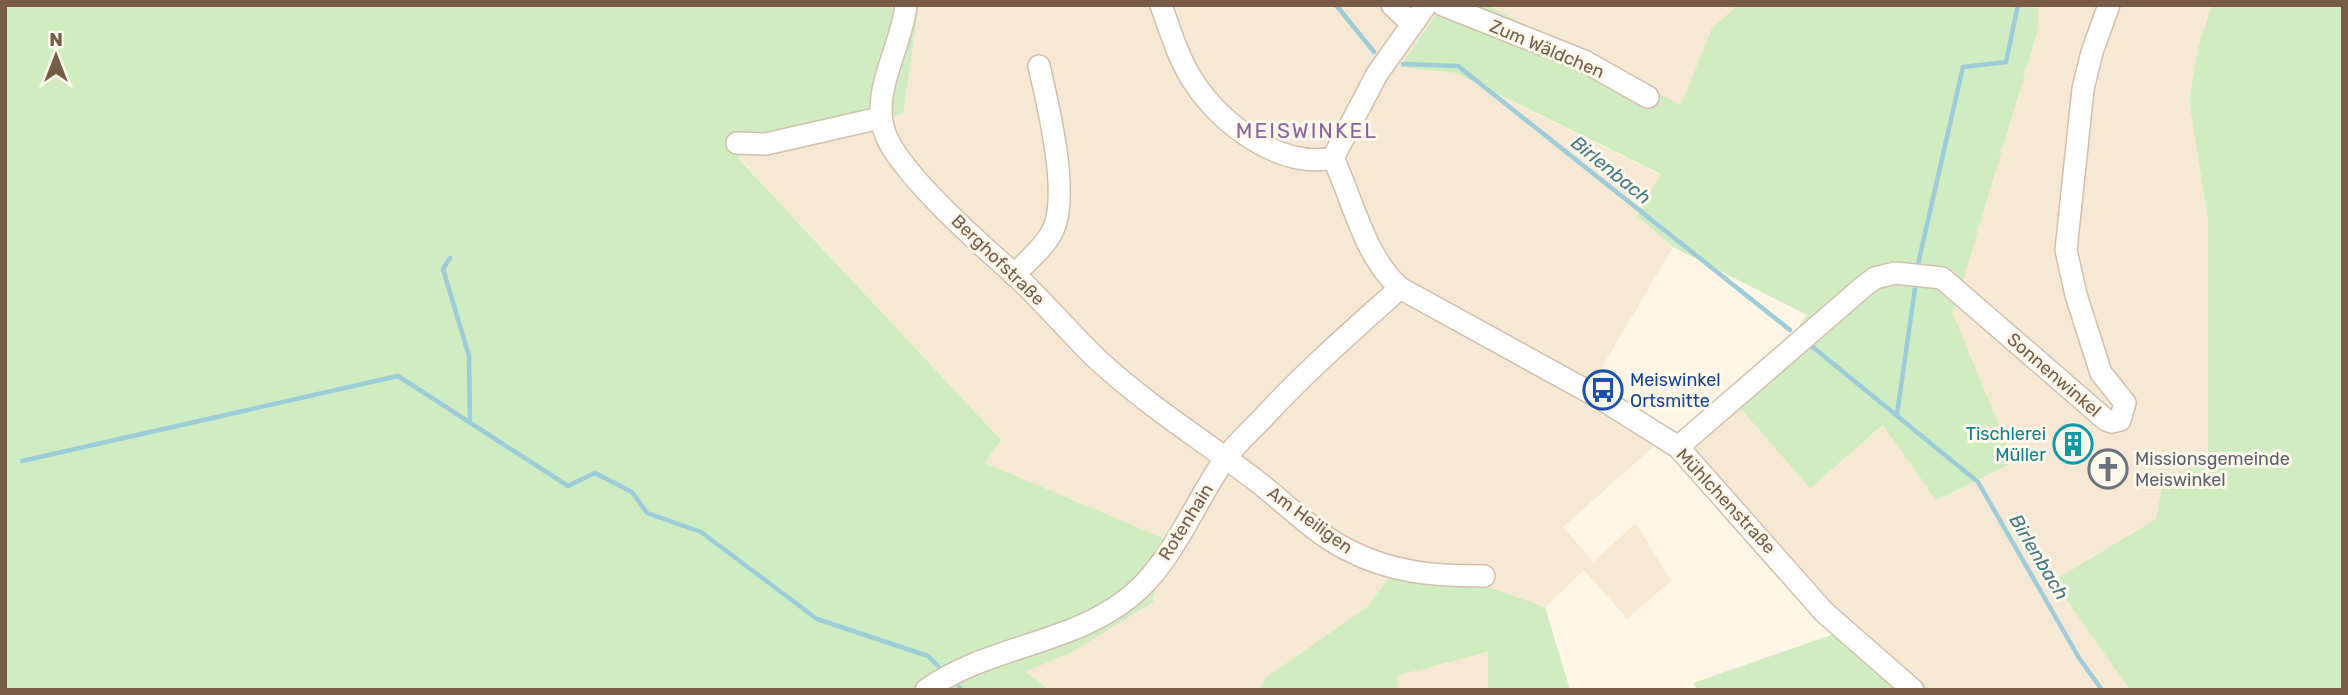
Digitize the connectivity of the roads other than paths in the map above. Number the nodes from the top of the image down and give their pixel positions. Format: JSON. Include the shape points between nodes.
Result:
{"nodes":[{"id":1,"x":906,"y":5,"type":"edge"},
{"id":2,"x":1161,"y":5,"type":"edge"},
{"id":3,"x":1392,"y":5,"type":"edge"},
{"id":4,"x":1426,"y":5,"type":"edge"},
{"id":5,"x":1443,"y":5,"type":"edge"},
{"id":6,"x":2109,"y":5,"type":"edge"},
{"id":7,"x":1412,"y":24,"type":"junction"},
{"id":8,"x":1039,"y":66,"type":"dead end"},
{"id":9,"x":1648,"y":97,"type":"dead end"},
{"id":10,"x":880,"y":118,"type":"junction"},
{"id":11,"x":737,"y":143,"type":"dead end"},
{"id":12,"x":1333,"y":158,"type":"junction"},
{"id":13,"x":1014,"y":275,"type":"junction"},
{"id":14,"x":1400,"y":288,"type":"junction"},
{"id":15,"x":1678,"y":447,"type":"junction"},
{"id":16,"x":1226,"y":458,"type":"junction"},
{"id":17,"x":1484,"y":576,"type":"dead end"},
{"id":18,"x":926,"y":690,"type":"edge"},
{"id":19,"x":1913,"y":690,"type":"edge"}],
"edges":[{"from":1,"to":10,"type":"street"},
{"from":2,"to":12,"type":"street","via":[[1191,78],[1206,99],[1265,146],[1297,159]]},
{"from":3,"to":7,"type":"street"},
{"from":4,"to":7,"type":"street"},
{"from":5,"to":9,"type":"street","name":"Zum Wäldchen","via":[[1584,61]]},
{"from":6,"to":15,"type":"street","name":"Sonnenwinkel","via":[[2083,89],[2066,250],[2101,373],[2124,403],[2120,420],[2106,420],[1942,278],[1895,273],[1863,287]]},
{"from":7,"to":12,"type":"street","via":[[1377,74]]},
{"from":8,"to":13,"type":"street","via":[[1052,127],[1058,214],[1053,232]]},
{"from":10,"to":11,"type":"street","via":[[766,144]]},
{"from":10,"to":13,"type":"street","name":"Berghofstraße","via":[[891,146],[911,171]]},
{"from":12,"to":14,"type":"street","via":[[1367,240],[1388,277]]},
{"from":13,"to":16,"type":"street","name":"Berghofstraße","via":[[1099,360],[1168,420]]},
{"from":14,"to":15,"type":"street","name":"Mühlchenstraße","via":[[1600,398]]},
{"from":14,"to":16,"type":"street","name":"Rotenhain","via":[[1294,383]]},
{"from":15,"to":19,"type":"street","name":"Mühlchenstraße","via":[[1824,612]]},
{"from":16,"to":17,"type":"street","name":"Am Heiligen","via":[[1343,548],[1391,569],[1434,576]]},
{"from":16,"to":18,"type":"street","name":"Rotenhain","via":[[1142,587],[1118,605],[1047,640],[966,667]]}]}
